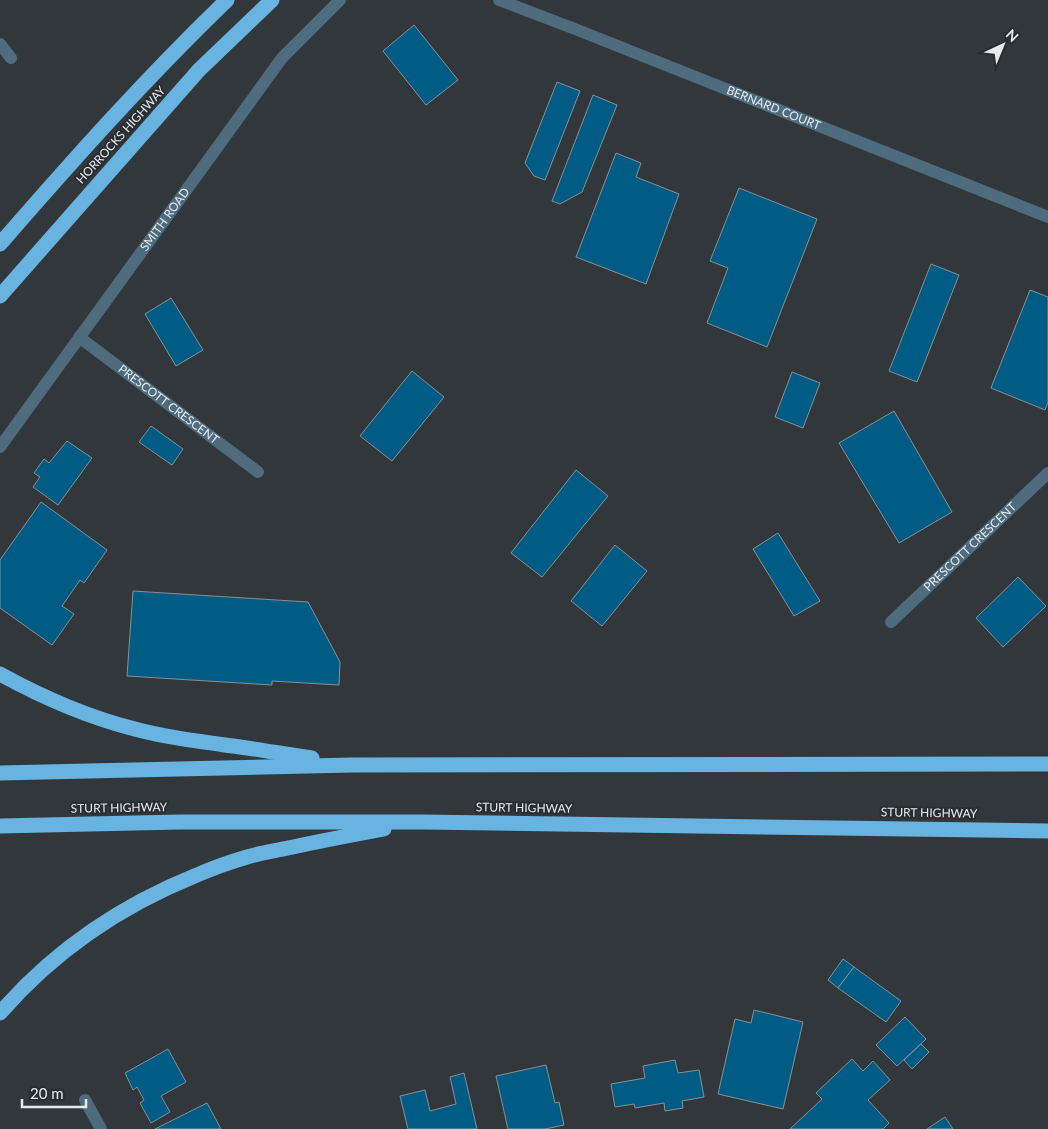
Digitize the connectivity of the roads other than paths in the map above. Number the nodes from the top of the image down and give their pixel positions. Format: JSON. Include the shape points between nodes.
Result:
{"nodes":[{"id":1,"x":227,"y":0,"type":"edge"},
{"id":2,"x":272,"y":0,"type":"edge"},
{"id":3,"x":340,"y":0,"type":"edge"},
{"id":4,"x":500,"y":0,"type":"edge"},
{"id":5,"x":0,"y":44,"type":"edge"},
{"id":6,"x":11,"y":58,"type":"dead end"},
{"id":7,"x":1048,"y":217,"type":"edge"},
{"id":8,"x":0,"y":244,"type":"edge"},
{"id":9,"x":0,"y":296,"type":"edge"},
{"id":10,"x":79,"y":337,"type":"junction"},
{"id":11,"x":0,"y":447,"type":"edge"},
{"id":12,"x":258,"y":472,"type":"dead end"},
{"id":13,"x":1048,"y":473,"type":"edge"},
{"id":14,"x":891,"y":622,"type":"dead end"},
{"id":15,"x":0,"y":674,"type":"edge"},
{"id":16,"x":1048,"y":764,"type":"edge"},
{"id":17,"x":352,"y":765,"type":"junction"},
{"id":18,"x":0,"y":773,"type":"edge"},
{"id":19,"x":423,"y":822,"type":"junction"},
{"id":20,"x":0,"y":826,"type":"edge"},
{"id":21,"x":1048,"y":830,"type":"edge"},
{"id":22,"x":0,"y":1012,"type":"edge"},
{"id":23,"x":85,"y":1100,"type":"dead end"},
{"id":24,"x":101,"y":1129,"type":"edge"}],
"edges":[{"from":1,"to":8,"type":"highway","name":"HORROCKS HIGHWAY","via":[[142,85]]},
{"from":2,"to":9,"type":"highway","name":"HORROCKS HIGHWAY","via":[[198,70]]},
{"from":3,"to":10,"type":"street","name":"SMITH ROAD","via":[[282,58]]},
{"from":4,"to":7,"type":"street","name":"BERNARD COURT"},
{"from":5,"to":6,"type":"street"},
{"from":10,"to":11,"type":"street","name":"SMITH ROAD"},
{"from":10,"to":12,"type":"street","name":"PRESCOTT CRESCENT"},
{"from":13,"to":14,"type":"street","name":"PRESCOTT CRESCENT"},
{"from":15,"to":17,"type":"highway","via":[[69,708],[131,728],[198,742]]},
{"from":16,"to":17,"type":"highway"},
{"from":17,"to":18,"type":"highway"},
{"from":19,"to":20,"type":"highway","name":"STURT HIGHWAY"},
{"from":19,"to":21,"type":"highway","name":"STURT HIGHWAY"},
{"from":19,"to":22,"type":"highway","via":[[247,857],[168,887],[126,908],[88,934],[40,972]]},
{"from":23,"to":24,"type":"street"}]}
